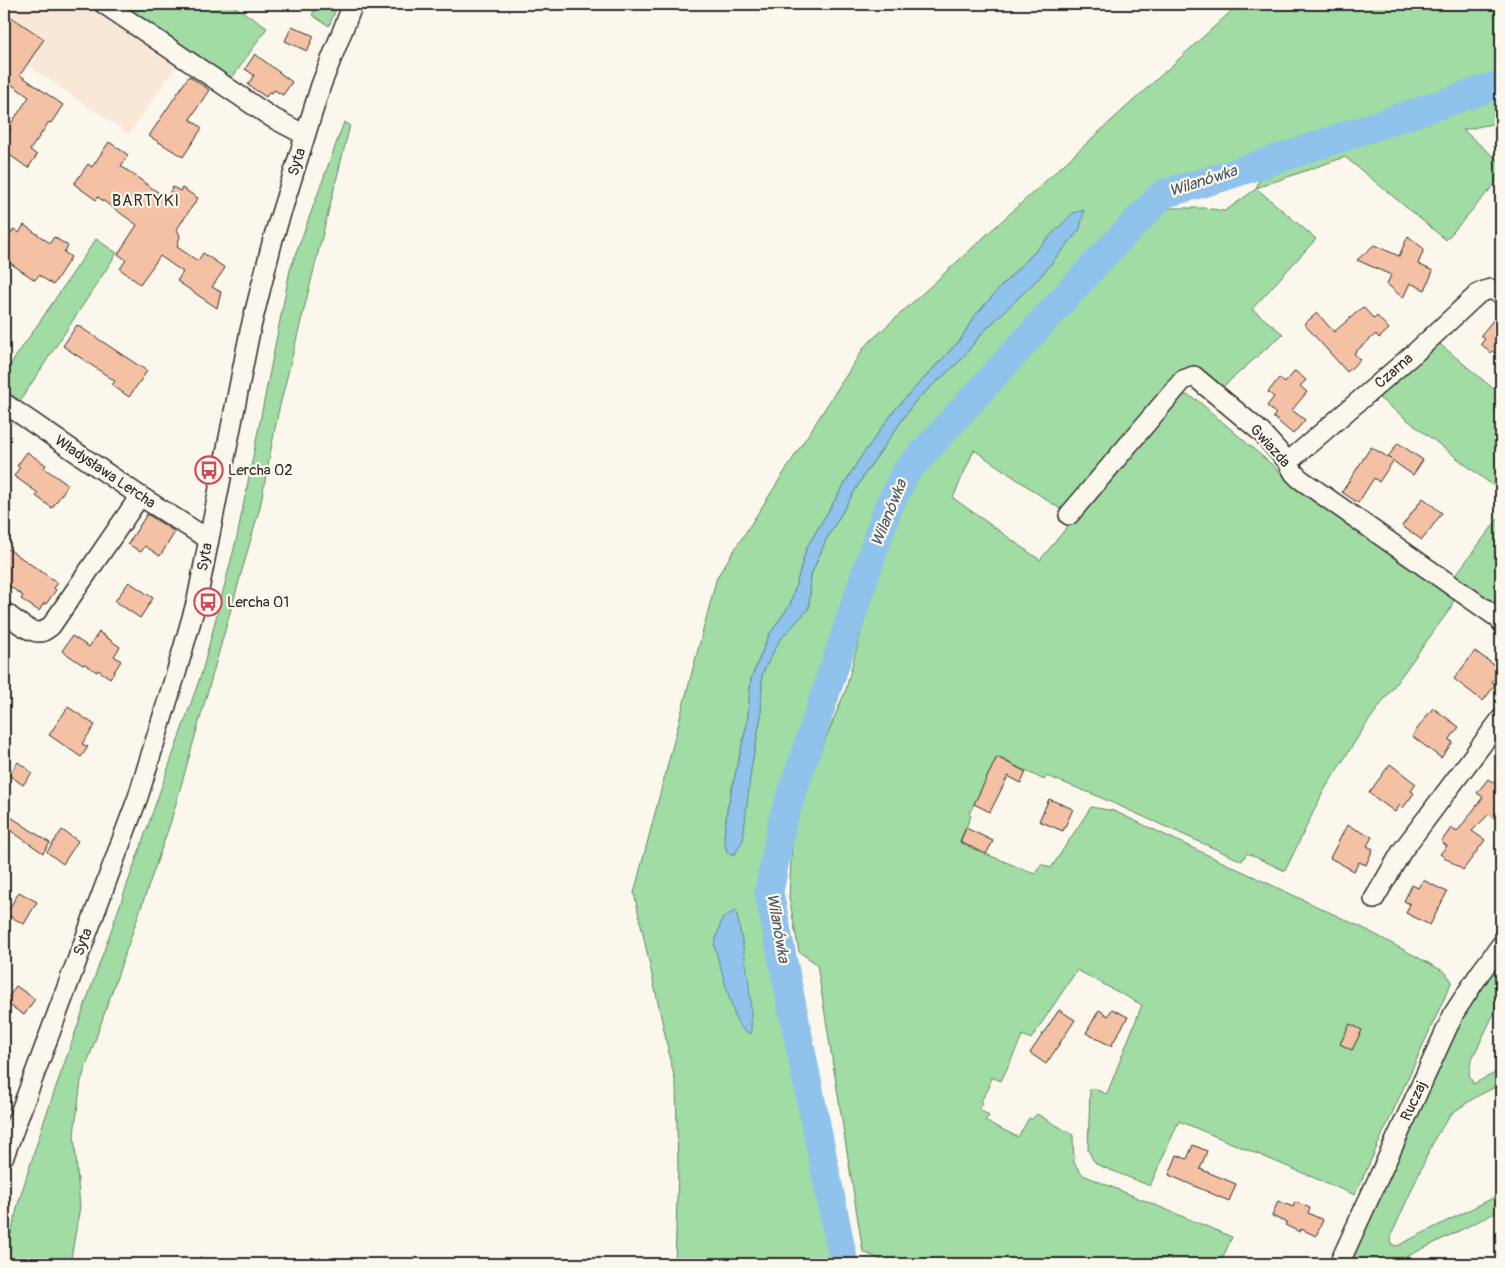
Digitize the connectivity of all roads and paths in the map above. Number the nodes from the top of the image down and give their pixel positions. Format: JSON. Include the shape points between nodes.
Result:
{"nodes":[{"id":1,"x":104,"y":4,"type":"edge"},
{"id":2,"x":352,"y":4,"type":"edge"},
{"id":3,"x":305,"y":135,"type":"junction"},
{"id":4,"x":1501,"y":294,"type":"edge"},
{"id":5,"x":4,"y":403,"type":"edge"},
{"id":6,"x":1288,"y":462,"type":"junction"},
{"id":7,"x":140,"y":496,"type":"junction"},
{"id":8,"x":1069,"y":515,"type":"dead end"},
{"id":9,"x":208,"y":539,"type":"junction"},
{"id":10,"x":4,"y":612,"type":"edge"},
{"id":11,"x":1501,"y":622,"type":"edge"},
{"id":12,"x":1501,"y":719,"type":"edge"},
{"id":13,"x":1374,"y":900,"type":"dead end"},
{"id":14,"x":1501,"y":945,"type":"edge"},
{"id":15,"x":4,"y":1156,"type":"edge"},
{"id":16,"x":1339,"y":1264,"type":"edge"}],
"edges":[{"from":1,"to":3,"type":"street","via":[[270,117]]},
{"from":2,"to":3,"type":"street","name":"Syta"},
{"from":3,"to":9,"type":"street","name":"Syta","via":[[273,239],[250,331]]},
{"from":4,"to":6,"type":"street","name":"Czarna","via":[[1490,289],[1479,293]]},
{"from":5,"to":7,"type":"street","name":"Władysława Lercha"},
{"from":6,"to":8,"type":"street","name":"Gwiazda","via":[[1261,432],[1198,378],[1190,376],[1183,380]]},
{"from":6,"to":11,"type":"street","name":"Gwiazda","via":[[1300,479]]},
{"from":7,"to":9,"type":"street","name":"Władysława Lercha"},
{"from":7,"to":10,"type":"street","via":[[51,626],[35,631]]},
{"from":9,"to":15,"type":"street","name":"Syta","via":[[192,617],[138,797]]},
{"from":12,"to":13,"type":"street","via":[[1402,851]]},
{"from":14,"to":16,"type":"street","name":"Ruczaj","via":[[1454,1013]]}]}
